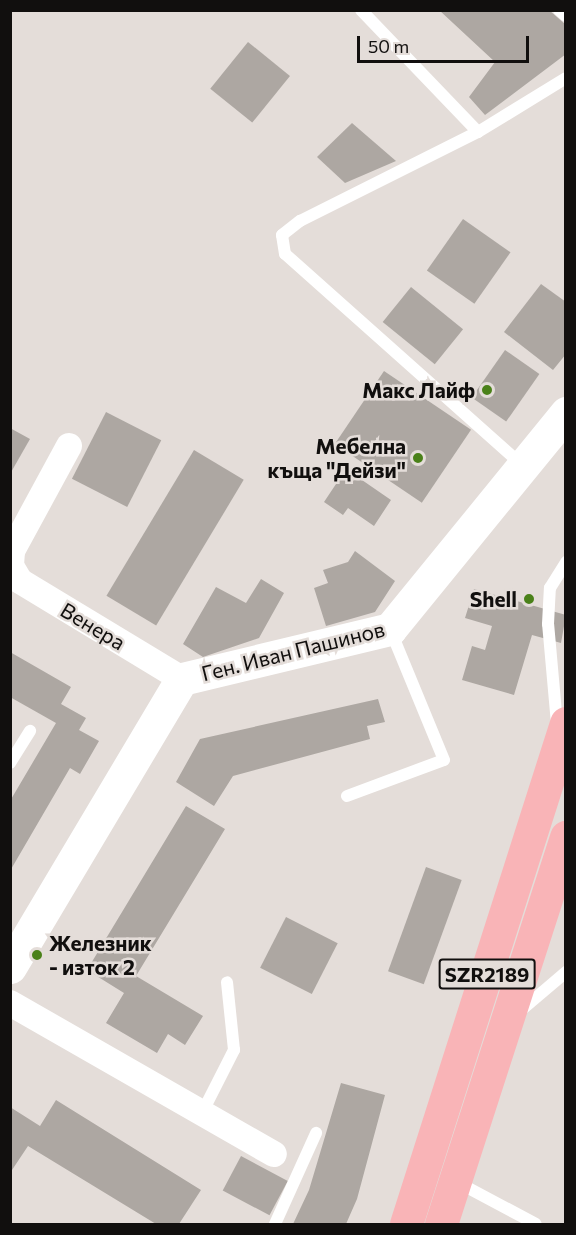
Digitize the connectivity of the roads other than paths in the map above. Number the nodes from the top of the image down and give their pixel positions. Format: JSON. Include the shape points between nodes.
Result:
{"nodes":[{"id":1,"x":361,"y":10,"type":"edge"},
{"id":2,"x":559,"y":10,"type":"edge"},
{"id":3,"x":566,"y":16,"type":"edge"},
{"id":4,"x":566,"y":78,"type":"edge"},
{"id":5,"x":478,"y":132,"type":"junction"},
{"id":6,"x":566,"y":413,"type":"edge"},
{"id":7,"x":69,"y":446,"type":"dead end"},
{"id":8,"x":524,"y":466,"type":"junction"},
{"id":9,"x":566,"y":562,"type":"edge"},
{"id":10,"x":12,"y":566,"type":"edge"},
{"id":11,"x":390,"y":629,"type":"junction"},
{"id":12,"x":182,"y":679,"type":"junction"},
{"id":13,"x":30,"y":730,"type":"dead end"},
{"id":14,"x":562,"y":733,"type":"edge"},
{"id":15,"x":10,"y":763,"type":"edge"},
{"id":16,"x":348,"y":796,"type":"dead end"},
{"id":17,"x":566,"y":837,"type":"edge"},
{"id":18,"x":10,"y":966,"type":"edge"},
{"id":19,"x":566,"y":972,"type":"edge"},
{"id":20,"x":227,"y":982,"type":"dead end"},
{"id":21,"x":10,"y":1003,"type":"edge"},
{"id":22,"x":509,"y":1021,"type":"junction"},
{"id":23,"x":202,"y":1113,"type":"junction"},
{"id":24,"x":316,"y":1133,"type":"dead end"},
{"id":25,"x":274,"y":1154,"type":"dead end"},
{"id":26,"x":457,"y":1182,"type":"junction"},
{"id":27,"x":275,"y":1224,"type":"edge"},
{"id":28,"x":406,"y":1224,"type":"edge"},
{"id":29,"x":441,"y":1224,"type":"edge"},
{"id":30,"x":536,"y":1224,"type":"edge"}],
"edges":[{"from":1,"to":5,"type":"lane"},
{"from":2,"to":3,"type":"lane"},
{"from":4,"to":5,"type":"lane"},
{"from":5,"to":8,"type":"lane","via":[[300,222],[282,235],[285,254]]},
{"from":6,"to":8,"type":"street","name":"Ген. Иван Пашинов"},
{"from":7,"to":10,"type":"street","via":[[12,551]]},
{"from":8,"to":11,"type":"street","name":"Ген. Иван Пашинов"},
{"from":9,"to":14,"type":"lane","via":[[550,588],[548,624]]},
{"from":10,"to":12,"type":"street","name":"Венера","via":[[20,581]]},
{"from":11,"to":12,"type":"street","name":"Ген. Иван Пашинов"},
{"from":11,"to":16,"type":"lane","via":[[444,760]]},
{"from":12,"to":18,"type":"street","name":"Ген. Иван Пашинов"},
{"from":13,"to":15,"type":"lane"},
{"from":14,"to":28,"type":"main road","number":"SZR2189"},
{"from":17,"to":22,"type":"main road","number":"SZR2189"},
{"from":19,"to":22,"type":"lane"},
{"from":20,"to":23,"type":"lane","via":[[234,1050]]},
{"from":21,"to":23,"type":"street"},
{"from":22,"to":26,"type":"main road","number":"SZR2189"},
{"from":23,"to":25,"type":"street"},
{"from":24,"to":27,"type":"lane"},
{"from":26,"to":29,"type":"main road","number":"SZR2189"},
{"from":26,"to":30,"type":"lane"}]}
